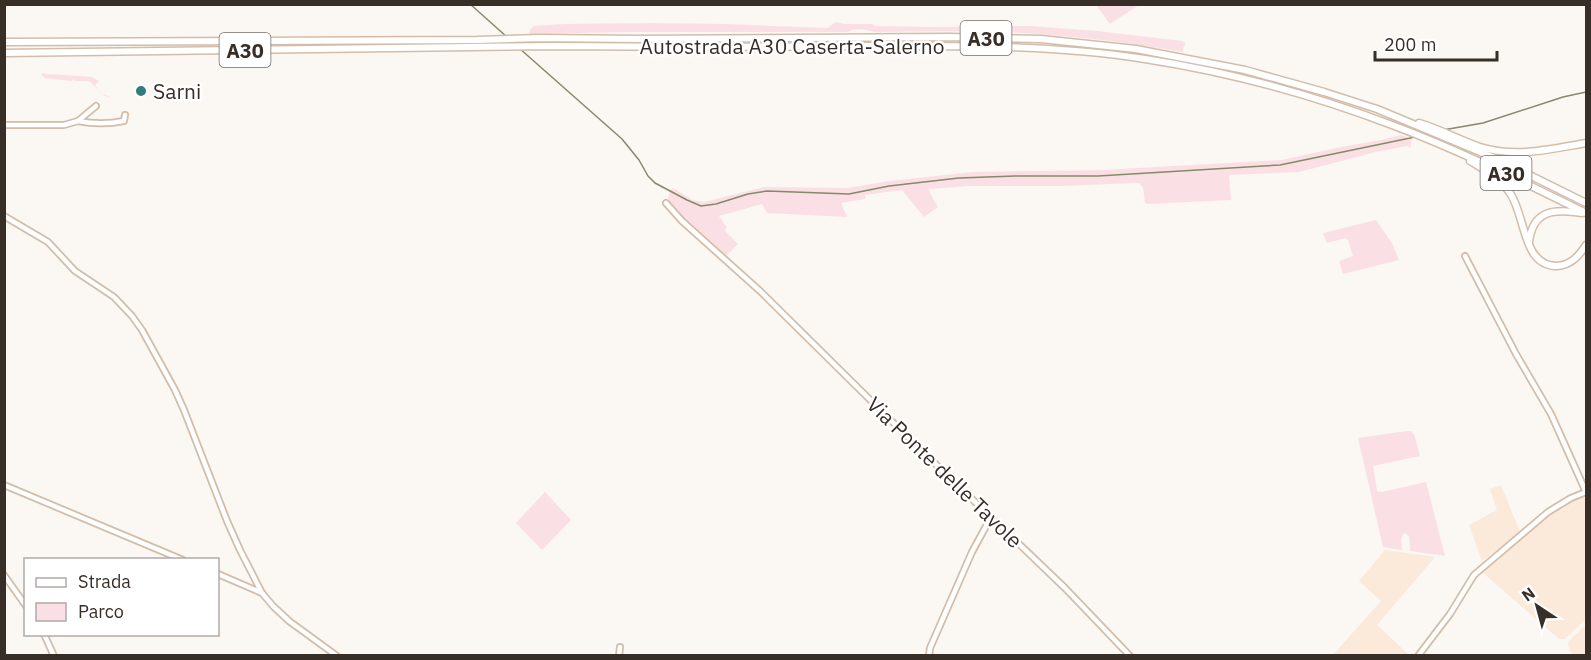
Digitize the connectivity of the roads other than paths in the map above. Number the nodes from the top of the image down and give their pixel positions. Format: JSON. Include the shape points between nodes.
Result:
{"nodes":[{"id":1,"x":4,"y":42,"type":"edge"},
{"id":2,"x":4,"y":53,"type":"edge"},
{"id":3,"x":96,"y":106,"type":"dead end"},
{"id":4,"x":125,"y":115,"type":"dead end"},
{"id":5,"x":78,"y":122,"type":"junction"},
{"id":6,"x":4,"y":125,"type":"edge"},
{"id":7,"x":1454,"y":139,"type":"junction"},
{"id":8,"x":1587,"y":142,"type":"edge"},
{"id":9,"x":1454,"y":150,"type":"junction"},
{"id":10,"x":1586,"y":202,"type":"edge"},
{"id":11,"x":666,"y":203,"type":"dead end"},
{"id":12,"x":1587,"y":214,"type":"edge"},
{"id":13,"x":4,"y":216,"type":"edge"},
{"id":14,"x":1528,"y":245,"type":"junction"},
{"id":15,"x":1587,"y":245,"type":"edge"},
{"id":16,"x":1465,"y":256,"type":"dead end"},
{"id":17,"x":4,"y":485,"type":"edge"},
{"id":18,"x":1587,"y":492,"type":"edge"},
{"id":19,"x":991,"y":517,"type":"junction"},
{"id":20,"x":178,"y":558,"type":"edge"},
{"id":21,"x":219,"y":574,"type":"edge"},
{"id":22,"x":4,"y":575,"type":"edge"},
{"id":23,"x":262,"y":593,"type":"junction"},
{"id":24,"x":24,"y":603,"type":"edge"},
{"id":25,"x":45,"y":636,"type":"edge"},
{"id":26,"x":620,"y":647,"type":"dead end"},
{"id":27,"x":54,"y":656,"type":"edge"},
{"id":28,"x":337,"y":656,"type":"edge"},
{"id":29,"x":619,"y":656,"type":"edge"},
{"id":30,"x":929,"y":656,"type":"edge"},
{"id":31,"x":1130,"y":656,"type":"edge"},
{"id":32,"x":1418,"y":656,"type":"edge"}],
"edges":[{"from":1,"to":7,"type":"highway","name":"Autostrada A30 Caserta-Salerno","number":"A30","via":[[1041,39],[1136,49],[1245,70],[1377,109]]},
{"from":2,"to":9,"type":"highway","name":"Autostrada A30 Caserta-Salerno","number":"A30","via":[[554,46],[1042,48],[1147,60],[1256,82],[1326,101]]},
{"from":3,"to":5,"type":"street"},
{"from":4,"to":5,"type":"street","via":[[124,121],[115,123]]},
{"from":5,"to":6,"type":"street"},
{"from":7,"to":8,"type":"highway","via":[[1515,153]]},
{"from":7,"to":10,"type":"highway","number":"A30"},
{"from":9,"to":12,"type":"highway","name":"Autostrada A30 Caserta-Salerno","number":"A30"},
{"from":9,"to":14,"type":"highway","via":[[1508,190],[1520,212]]},
{"from":11,"to":19,"type":"street","name":"Via Ponte delle Tavole"},
{"from":12,"to":14,"type":"highway","via":[[1562,210],[1541,216],[1532,227]]},
{"from":13,"to":23,"type":"street","via":[[40,236],[75,271],[124,305],[142,330],[175,390],[227,521]]},
{"from":14,"to":15,"type":"highway","via":[[1540,261],[1559,266],[1577,258]]},
{"from":16,"to":18,"type":"street","via":[[1551,414]]},
{"from":17,"to":20,"type":"street"},
{"from":18,"to":32,"type":"street","via":[[1548,513],[1474,575]]},
{"from":19,"to":30,"type":"street","via":[[972,552]]},
{"from":19,"to":31,"type":"street","name":"Via Ponte delle Tavole"},
{"from":21,"to":23,"type":"street"},
{"from":22,"to":24,"type":"street"},
{"from":23,"to":28,"type":"street","via":[[289,621]]},
{"from":25,"to":27,"type":"street"},
{"from":26,"to":29,"type":"street"}]}
